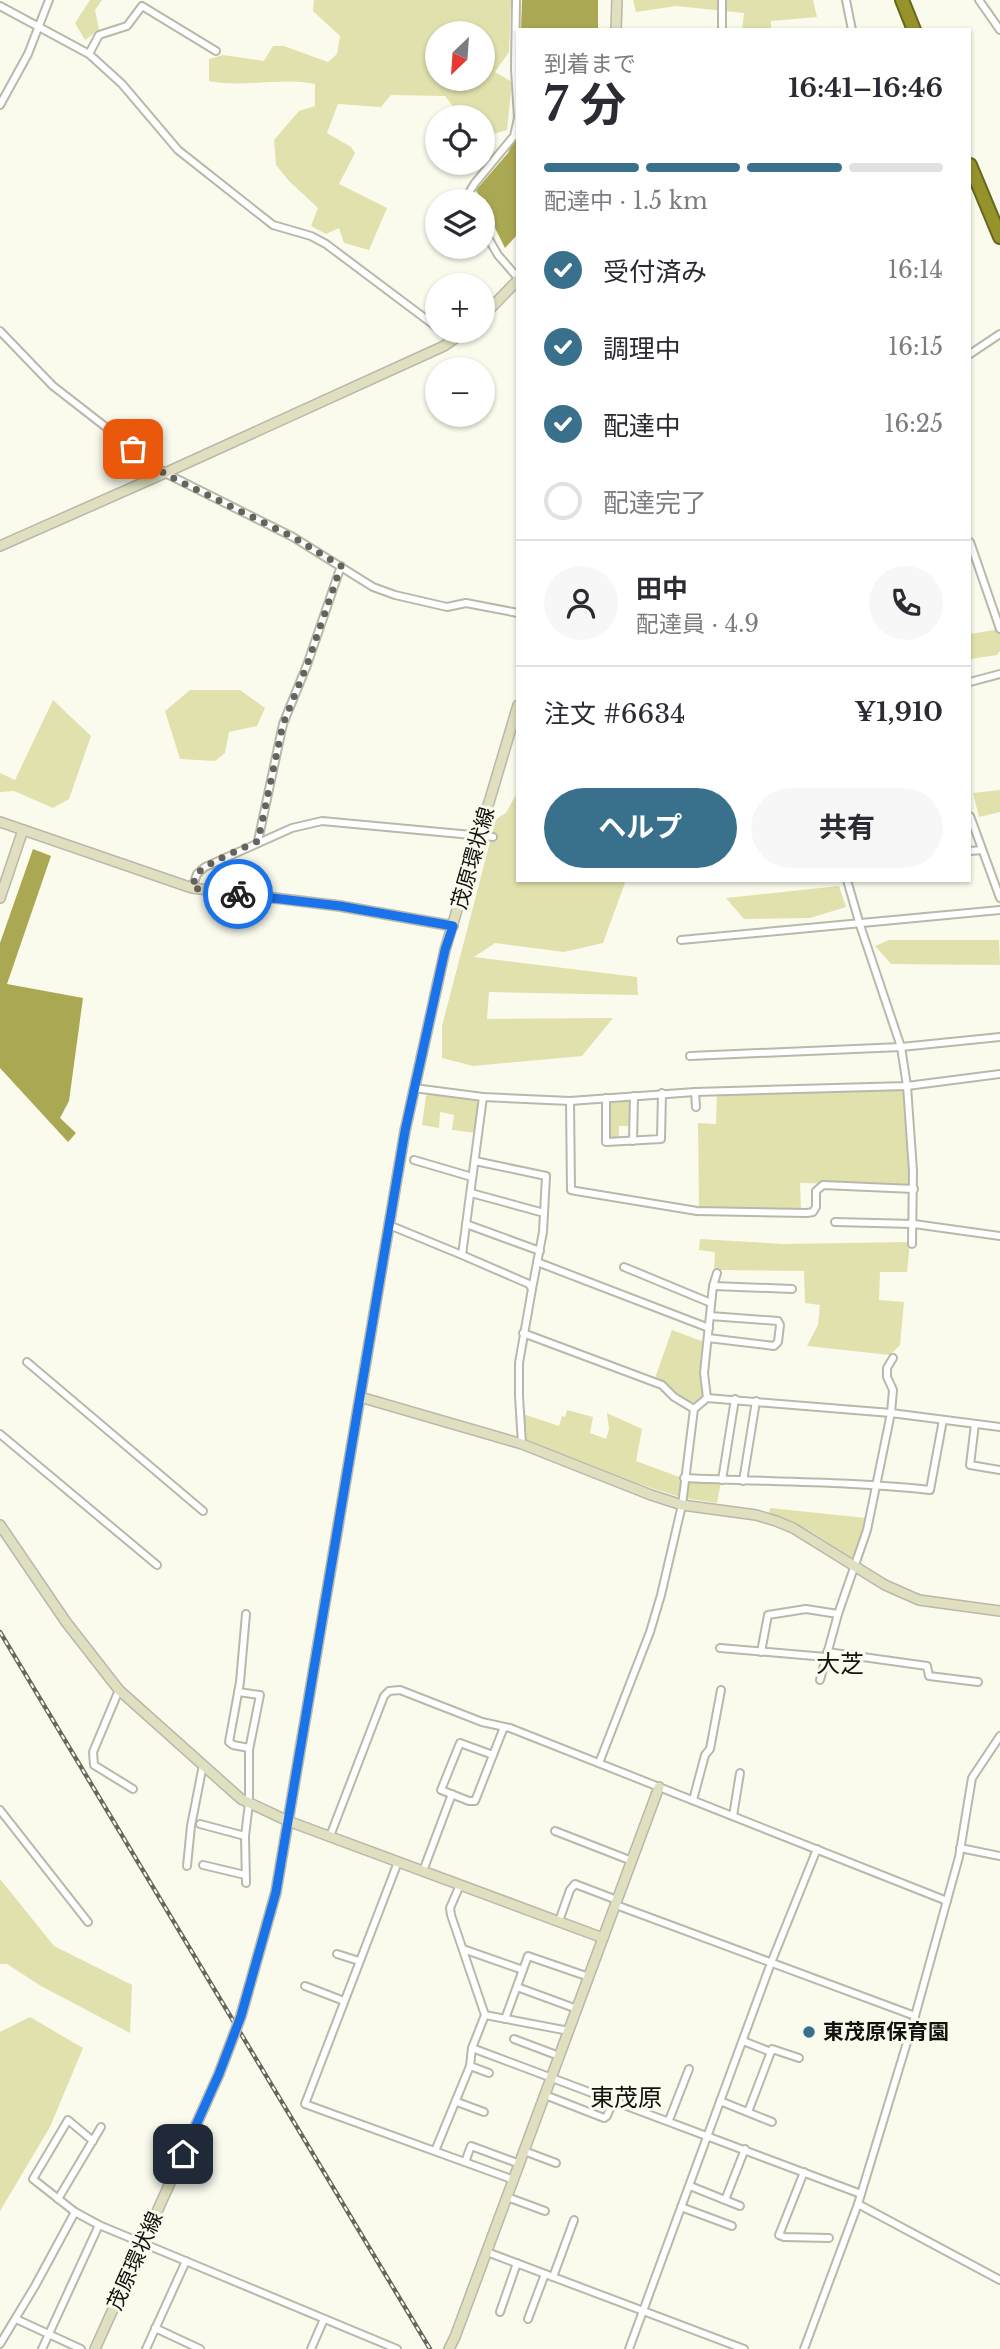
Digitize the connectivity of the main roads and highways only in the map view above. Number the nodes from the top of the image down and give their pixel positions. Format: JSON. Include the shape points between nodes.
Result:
{"nodes":[{"id":1,"x":902,"y":0,"type":"edge"},
{"id":2,"x":913,"y":28,"type":"edge"},
{"id":3,"x":971,"y":167,"type":"edge"},
{"id":4,"x":1000,"y":237,"type":"edge"}],
"edges":[{"from":1,"to":2,"type":"highway"},
{"from":3,"to":4,"type":"highway"}]}
